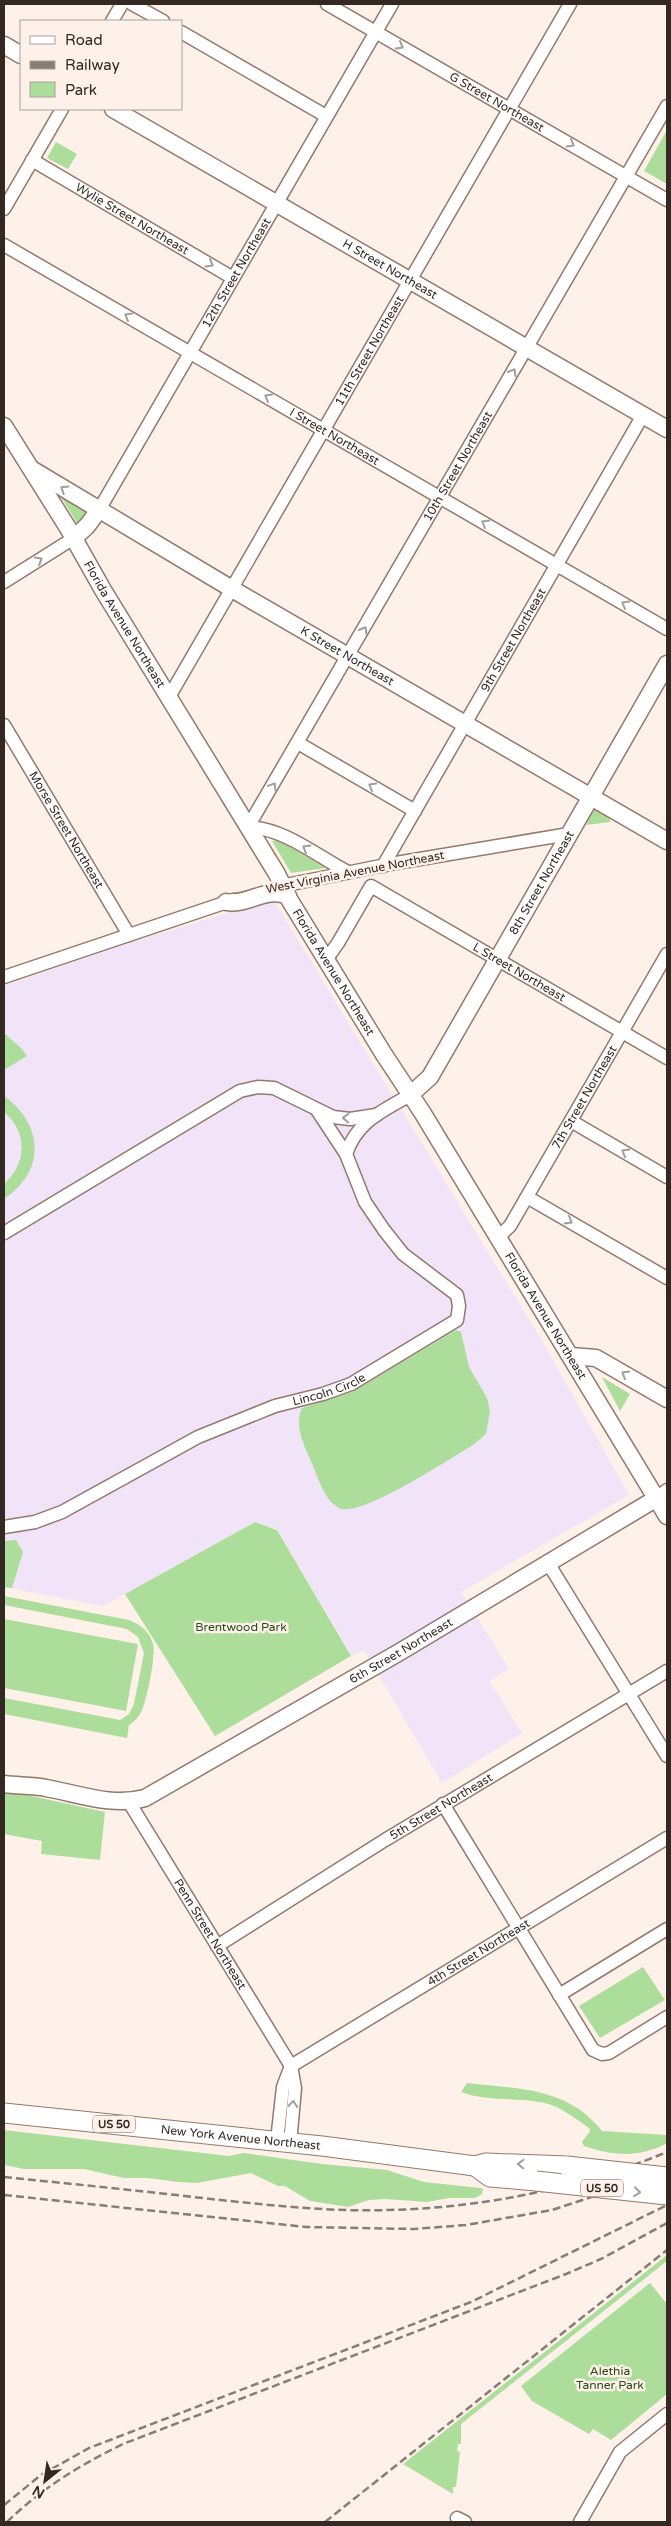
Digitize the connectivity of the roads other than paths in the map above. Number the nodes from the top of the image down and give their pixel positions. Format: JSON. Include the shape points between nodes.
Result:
{"nodes":[{"id":1,"x":122,"y":4,"type":"edge"},
{"id":2,"x":132,"y":4,"type":"edge"},
{"id":3,"x":328,"y":4,"type":"edge"},
{"id":4,"x":392,"y":4,"type":"edge"},
{"id":5,"x":570,"y":4,"type":"edge"},
{"id":6,"x":113,"y":20,"type":"edge"},
{"id":7,"x":161,"y":20,"type":"edge"},
{"id":8,"x":375,"y":32,"type":"junction"},
{"id":9,"x":182,"y":33,"type":"edge"},
{"id":10,"x":4,"y":45,"type":"edge"},
{"id":11,"x":20,"y":55,"type":"edge"},
{"id":12,"x":667,"y":106,"type":"edge"},
{"id":13,"x":510,"y":109,"type":"junction"},
{"id":14,"x":61,"y":110,"type":"edge"},
{"id":15,"x":115,"y":110,"type":"edge"},
{"id":16,"x":326,"y":116,"type":"junction"},
{"id":17,"x":32,"y":160,"type":"junction"},
{"id":18,"x":626,"y":176,"type":"junction"},
{"id":19,"x":667,"y":200,"type":"edge"},
{"id":20,"x":276,"y":203,"type":"junction"},
{"id":21,"x":4,"y":209,"type":"edge"},
{"id":22,"x":4,"y":245,"type":"edge"},
{"id":23,"x":233,"y":278,"type":"junction"},
{"id":24,"x":410,"y":280,"type":"junction"},
{"id":25,"x":527,"y":348,"type":"junction"},
{"id":26,"x":190,"y":352,"type":"junction"},
{"id":27,"x":643,"y":415,"type":"junction"},
{"id":28,"x":4,"y":426,"type":"edge"},
{"id":29,"x":667,"y":429,"type":"edge"},
{"id":30,"x":324,"y":430,"type":"junction"},
{"id":31,"x":29,"y":468,"type":"junction"},
{"id":32,"x":441,"y":497,"type":"junction"},
{"id":33,"x":99,"y":510,"type":"junction"},
{"id":34,"x":74,"y":538,"type":"junction"},
{"id":35,"x":557,"y":565,"type":"junction"},
{"id":36,"x":4,"y":582,"type":"edge"},
{"id":37,"x":232,"y":589,"type":"junction"},
{"id":38,"x":667,"y":629,"type":"edge"},
{"id":39,"x":349,"y":656,"type":"junction"},
{"id":40,"x":667,"y":664,"type":"edge"},
{"id":41,"x":169,"y":697,"type":"junction"},
{"id":42,"x":464,"y":724,"type":"junction"},
{"id":43,"x":4,"y":725,"type":"edge"},
{"id":44,"x":298,"y":743,"type":"junction"},
{"id":45,"x":591,"y":796,"type":"junction"},
{"id":46,"x":415,"y":810,"type":"junction"},
{"id":47,"x":248,"y":828,"type":"junction"},
{"id":48,"x":569,"y":834,"type":"junction"},
{"id":49,"x":667,"y":842,"type":"edge"},
{"id":50,"x":383,"y":866,"type":"junction"},
{"id":51,"x":348,"y":872,"type":"junction"},
{"id":52,"x":285,"y":891,"type":"junction"},
{"id":53,"x":226,"y":902,"type":"joint"},
{"id":54,"x":130,"y":935,"type":"junction"},
{"id":55,"x":667,"y":954,"type":"edge"},
{"id":56,"x":497,"y":958,"type":"junction"},
{"id":57,"x":326,"y":960,"type":"junction"},
{"id":58,"x":4,"y":977,"type":"edge"},
{"id":59,"x":623,"y":1032,"type":"junction"},
{"id":60,"x":667,"y":1058,"type":"edge"},
{"id":61,"x":410,"y":1095,"type":"junction"},
{"id":62,"x":317,"y":1110,"type":"junction"},
{"id":63,"x":376,"y":1115,"type":"junction"},
{"id":64,"x":571,"y":1121,"type":"junction"},
{"id":65,"x":346,"y":1154,"type":"junction"},
{"id":66,"x":667,"y":1176,"type":"edge"},
{"id":67,"x":527,"y":1197,"type":"junction"},
{"id":68,"x":4,"y":1233,"type":"edge"},
{"id":69,"x":498,"y":1237,"type":"junction"},
{"id":70,"x":667,"y":1278,"type":"edge"},
{"id":71,"x":571,"y":1356,"type":"junction"},
{"id":72,"x":667,"y":1399,"type":"edge"},
{"id":73,"x":662,"y":1494,"type":"edge"},
{"id":74,"x":667,"y":1516,"type":"edge"},
{"id":75,"x":4,"y":1527,"type":"edge"},
{"id":76,"x":548,"y":1563,"type":"junction"},
{"id":77,"x":667,"y":1671,"type":"edge"},
{"id":78,"x":629,"y":1693,"type":"junction"},
{"id":79,"x":667,"y":1756,"type":"edge"},
{"id":80,"x":4,"y":1784,"type":"edge"},
{"id":81,"x":129,"y":1802,"type":"junction"},
{"id":82,"x":443,"y":1804,"type":"junction"},
{"id":83,"x":667,"y":1838,"type":"edge"},
{"id":84,"x":518,"y":1929,"type":"junction"},
{"id":85,"x":667,"y":1929,"type":"edge"},
{"id":86,"x":217,"y":1946,"type":"junction"},
{"id":87,"x":559,"y":1995,"type":"junction"},
{"id":88,"x":667,"y":2017,"type":"edge"},
{"id":89,"x":291,"y":2066,"type":"junction"},
{"id":90,"x":4,"y":2112,"type":"edge"},
{"id":91,"x":284,"y":2142,"type":"junction"},
{"id":92,"x":475,"y":2166,"type":"junction"},
{"id":93,"x":667,"y":2177,"type":"edge"},
{"id":94,"x":667,"y":2195,"type":"edge"},
{"id":95,"x":667,"y":2414,"type":"edge"},
{"id":96,"x":580,"y":2522,"type":"edge"}],
"edges":[{"from":1,"to":6,"type":"street"},
{"from":2,"to":7,"type":"street"},
{"from":3,"to":8,"type":"street","name":"G Street Northeast"},
{"from":4,"to":8,"type":"street","name":"12th Street Northeast"},
{"from":5,"to":13,"type":"street","name":"11th Street Northeast"},
{"from":8,"to":13,"type":"street","name":"G Street Northeast","one_way":true},
{"from":8,"to":16,"type":"street","name":"12th Street Northeast"},
{"from":9,"to":16,"type":"street"},
{"from":10,"to":11,"type":"main road"},
{"from":12,"to":18,"type":"street","name":"10th Street Northeast"},
{"from":13,"to":18,"type":"street","name":"G Street Northeast","one_way":true},
{"from":13,"to":24,"type":"street","name":"11th Street Northeast"},
{"from":14,"to":17,"type":"street"},
{"from":15,"to":20,"type":"main road","name":"H Street Northeast"},
{"from":16,"to":20,"type":"street","name":"12th Street Northeast"},
{"from":17,"to":21,"type":"street"},
{"from":17,"to":23,"type":"street","name":"Wylie Street Northeast","one_way":true},
{"from":18,"to":19,"type":"street","name":"G Street Northeast"},
{"from":18,"to":25,"type":"street","name":"10th Street Northeast"},
{"from":20,"to":23,"type":"street","name":"12th Street Northeast"},
{"from":20,"to":24,"type":"main road","name":"H Street Northeast"},
{"from":26,"to":22,"type":"street","name":"I Street Northeast","one_way":true},
{"from":23,"to":26,"type":"street","name":"12th Street Northeast"},
{"from":24,"to":25,"type":"main road","name":"H Street Northeast"},
{"from":24,"to":30,"type":"street","name":"11th Street Northeast"},
{"from":25,"to":27,"type":"main road","name":"H Street Northeast"},
{"from":32,"to":25,"type":"street","name":"10th Street Northeast","one_way":true},
{"from":30,"to":26,"type":"street","name":"I Street Northeast","one_way":true},
{"from":26,"to":33,"type":"street","name":"12th Street Northeast"},
{"from":27,"to":29,"type":"main road","name":"H Street Northeast"},
{"from":27,"to":35,"type":"street","name":"9th Street Northeast"},
{"from":28,"to":31,"type":"main road","name":"Florida Avenue Northeast"},
{"from":30,"to":32,"type":"street","name":"I Street Northeast"},
{"from":30,"to":37,"type":"street","name":"11th Street Northeast"},
{"from":33,"to":31,"type":"main road","name":"K Street Northeast","one_way":true},
{"from":31,"to":34,"type":"main road","name":"Florida Avenue Northeast"},
{"from":35,"to":32,"type":"street","name":"I Street Northeast","one_way":true},
{"from":39,"to":32,"type":"street","name":"10th Street Northeast","one_way":true},
{"from":33,"to":34,"type":"main road","name":"12th Street Northeast"},
{"from":33,"to":37,"type":"main road","name":"K Street Northeast"},
{"from":36,"to":34,"type":"street","one_way":true},
{"from":34,"to":41,"type":"main road","name":"Florida Avenue Northeast"},
{"from":38,"to":35,"type":"street","name":"I Street Northeast","one_way":true},
{"from":35,"to":42,"type":"street","name":"9th Street Northeast"},
{"from":37,"to":39,"type":"main road","name":"K Street Northeast"},
{"from":37,"to":41,"type":"street","name":"11th Street Northeast"},
{"from":39,"to":42,"type":"main road","name":"K Street Northeast"},
{"from":39,"to":44,"type":"street","name":"10th Street Northeast"},
{"from":40,"to":45,"type":"main road","name":"8th Street Northeast"},
{"from":41,"to":47,"type":"main road","name":"Florida Avenue Northeast"},
{"from":42,"to":45,"type":"main road","name":"K Street Northeast"},
{"from":42,"to":46,"type":"street","name":"9th Street Northeast"},
{"from":43,"to":54,"type":"street","name":"Morse Street Northeast"},
{"from":46,"to":44,"type":"street","one_way":true},
{"from":47,"to":44,"type":"street","name":"10th Street Northeast","one_way":true},
{"from":45,"to":48,"type":"main road","name":"8th Street Northeast"},
{"from":45,"to":49,"type":"main road","name":"K Street Northeast"},
{"from":46,"to":50,"type":"street","name":"9th Street Northeast"},
{"from":51,"to":47,"type":"street","one_way":true,"via":[[289,838]]},
{"from":47,"to":52,"type":"main road","name":"Florida Avenue Northeast"},
{"from":48,"to":50,"type":"street","name":"West Virginia Avenue Northeast"},
{"from":48,"to":56,"type":"main road","name":"8th Street Northeast"},
{"from":50,"to":51,"type":"street","name":"West Virginia Avenue Northeast"},
{"from":51,"to":52,"type":"street","name":"West Virginia Avenue Northeast"},
{"from":52,"to":53,"type":"main road"},
{"from":52,"to":57,"type":"main road","name":"Florida Avenue Northeast"},
{"from":53,"to":54,"type":"street"},
{"from":54,"to":58,"type":"street"},
{"from":55,"to":59,"type":"street","name":"7th Street Northeast"},
{"from":56,"to":57,"type":"street","name":"L Street Northeast","via":[[371,886]]},
{"from":56,"to":59,"type":"street","name":"L Street Northeast"},
{"from":56,"to":61,"type":"main road","name":"8th Street Northeast","via":[[430,1076]]},
{"from":57,"to":61,"type":"main road","name":"Florida Avenue Northeast"},
{"from":59,"to":60,"type":"street","name":"L Street Northeast"},
{"from":59,"to":64,"type":"street","name":"7th Street Northeast"},
{"from":61,"to":63,"type":"street","name":"Lincoln Circle"},
{"from":61,"to":69,"type":"main road","name":"Florida Avenue Northeast"},
{"from":63,"to":62,"type":"street","name":"Lincoln Circle","one_way":true,"via":[[350,1119],[333,1117]]},
{"from":62,"to":65,"type":"street","name":"Lincoln Circle"},
{"from":62,"to":68,"type":"street","name":"Lincoln Circle","via":[[274,1088],[240,1091]]},
{"from":63,"to":65,"type":"street","name":"Lincoln Circle","via":[[359,1128]]},
{"from":66,"to":64,"type":"street","one_way":true},
{"from":64,"to":67,"type":"street","name":"7th Street Northeast"},
{"from":65,"to":75,"type":"street","name":"Lincoln Circle","via":[[365,1202],[384,1230],[403,1254],[457,1295],[457,1320],[351,1384],[275,1406],[206,1434],[62,1512],[35,1522]]},
{"from":67,"to":69,"type":"street","name":"7th Street Northeast","via":[[510,1226]]},
{"from":67,"to":70,"type":"street","one_way":true},
{"from":69,"to":71,"type":"main road","name":"Florida Avenue Northeast"},
{"from":72,"to":71,"type":"main road","one_way":true,"via":[[596,1358]]},
{"from":71,"to":73,"type":"main road","name":"Florida Avenue Northeast"},
{"from":73,"to":74,"type":"main road","name":"Florida Avenue Northeast"},
{"from":73,"to":76,"type":"main road","name":"6th Street Northeast"},
{"from":76,"to":78,"type":"street"},
{"from":76,"to":81,"type":"main road","name":"6th Street Northeast","via":[[146,1798]]},
{"from":77,"to":78,"type":"street","name":"5th Street Northeast"},
{"from":78,"to":79,"type":"street"},
{"from":78,"to":82,"type":"street","name":"5th Street Northeast"},
{"from":80,"to":81,"type":"main road","via":[[44,1787],[106,1801]]},
{"from":81,"to":86,"type":"street","name":"Penn Street Northeast"},
{"from":82,"to":84,"type":"street"},
{"from":82,"to":86,"type":"street","name":"5th Street Northeast"},
{"from":83,"to":84,"type":"street","name":"4th Street Northeast"},
{"from":84,"to":87,"type":"street"},
{"from":84,"to":89,"type":"street","name":"4th Street Northeast"},
{"from":85,"to":87,"type":"street"},
{"from":86,"to":89,"type":"street","name":"Penn Street Northeast"},
{"from":87,"to":88,"type":"street","via":[[588,2044],[600,2054],[609,2053]]},
{"from":89,"to":91,"type":"street","via":[[295,2088]]},
{"from":90,"to":91,"type":"highway","name":"New York Avenue Northeast","number":"US 50"},
{"from":91,"to":92,"type":"highway","name":"New York Avenue Northeast","number":"US 50"},
{"from":93,"to":92,"type":"highway","name":"New York Avenue Northeast","number":"US 50","one_way":true,"bridge":true,"via":[[567,2166],[486,2163]]},
{"from":92,"to":94,"type":"highway","name":"New York Avenue Northeast","number":"US 50","one_way":true,"bridge":true,"via":[[490,2177]]},
{"from":95,"to":96,"type":"street","via":[[620,2452]]}]}
